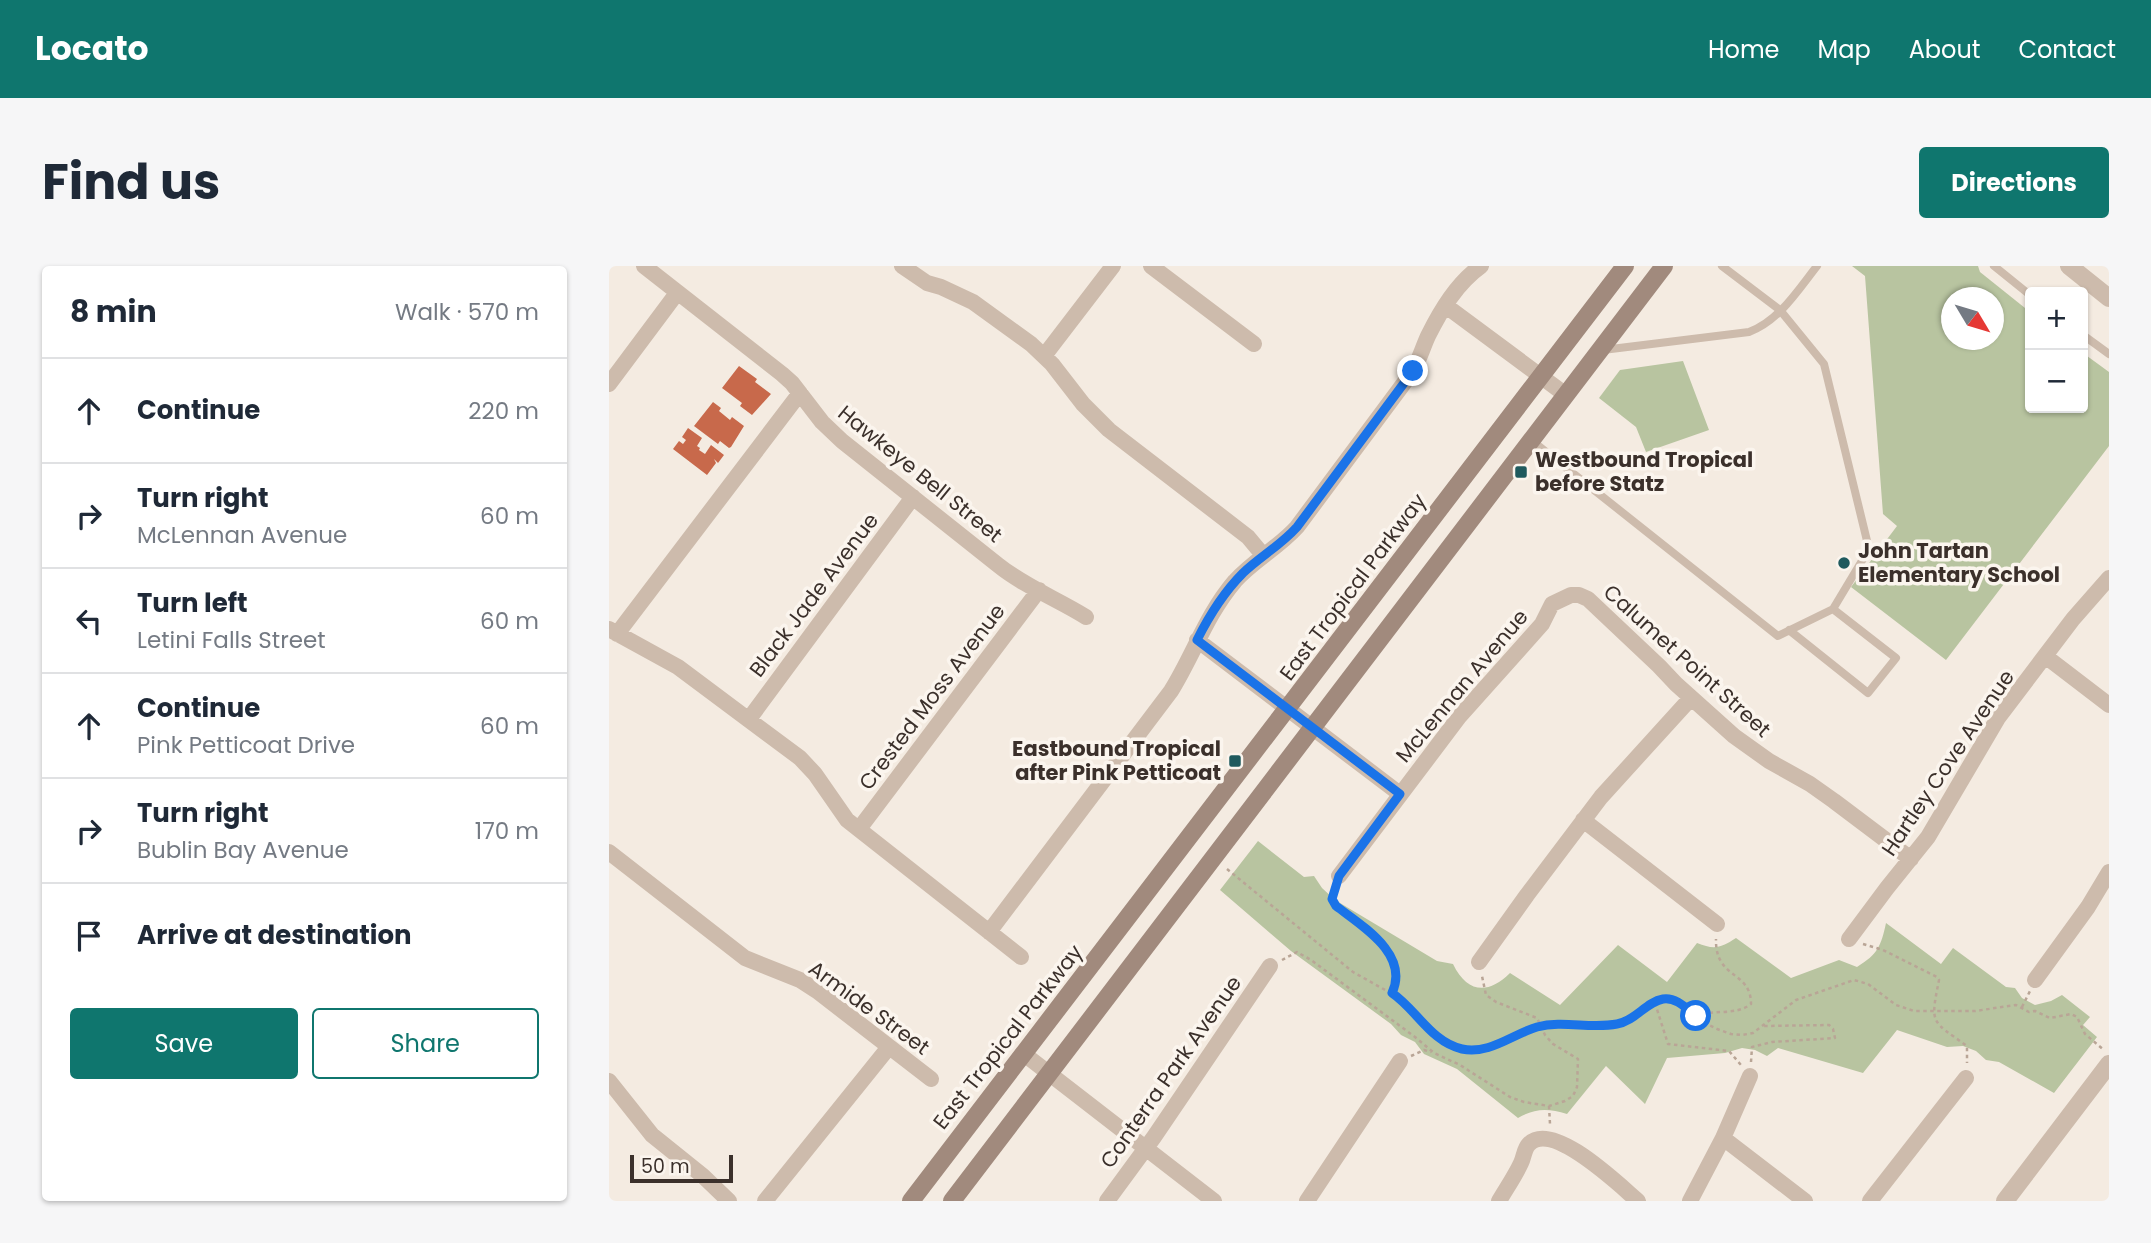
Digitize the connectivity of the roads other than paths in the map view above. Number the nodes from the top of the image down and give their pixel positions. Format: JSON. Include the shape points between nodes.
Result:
{"nodes":[{"id":1,"x":643,"y":266,"type":"edge"},
{"id":2,"x":904,"y":266,"type":"edge"},
{"id":3,"x":1113,"y":266,"type":"edge"},
{"id":4,"x":1151,"y":266,"type":"edge"},
{"id":5,"x":1481,"y":266,"type":"edge"},
{"id":6,"x":1625,"y":266,"type":"edge"},
{"id":7,"x":1664,"y":266,"type":"edge"},
{"id":8,"x":1721,"y":266,"type":"edge"},
{"id":9,"x":1817,"y":266,"type":"edge"},
{"id":10,"x":1994,"y":266,"type":"edge"},
{"id":11,"x":2069,"y":266,"type":"edge"},
{"id":12,"x":2025,"y":291,"type":"edge"},
{"id":13,"x":677,"y":293,"type":"junction"},
{"id":14,"x":2109,"y":298,"type":"edge"},
{"id":15,"x":1445,"y":306,"type":"junction"},
{"id":16,"x":1780,"y":310,"type":"junction"},
{"id":17,"x":2088,"y":339,"type":"edge"},
{"id":18,"x":1254,"y":344,"type":"dead end"},
{"id":19,"x":1600,"y":350,"type":"junction"},
{"id":20,"x":2109,"y":354,"type":"edge"},
{"id":21,"x":1044,"y":356,"type":"junction"},
{"id":22,"x":1541,"y":376,"type":"junction"},
{"id":23,"x":609,"y":384,"type":"edge"},
{"id":24,"x":800,"y":393,"type":"junction"},
{"id":25,"x":1566,"y":395,"type":"junction"},
{"id":26,"x":1531,"y":440,"type":"junction"},
{"id":27,"x":913,"y":497,"type":"junction"},
{"id":28,"x":1263,"y":555,"type":"junction"},
{"id":29,"x":2109,"y":578,"type":"edge"},
{"id":30,"x":1039,"y":590,"type":"junction"},
{"id":31,"x":1571,"y":595,"type":"joint"},
{"id":32,"x":1833,"y":609,"type":"junction"},
{"id":33,"x":1086,"y":617,"type":"dead end"},
{"id":34,"x":1789,"y":631,"type":"junction"},
{"id":35,"x":613,"y":632,"type":"edge"},
{"id":36,"x":1197,"y":640,"type":"junction"},
{"id":37,"x":2045,"y":656,"type":"junction"},
{"id":38,"x":1691,"y":698,"type":"junction"},
{"id":39,"x":2109,"y":705,"type":"edge"},
{"id":40,"x":749,"y":719,"type":"junction"},
{"id":41,"x":1300,"y":719,"type":"junction"},
{"id":42,"x":1400,"y":794,"type":"junction"},
{"id":43,"x":1583,"y":820,"type":"junction"},
{"id":44,"x":859,"y":829,"type":"junction"},
{"id":45,"x":609,"y":852,"type":"edge"},
{"id":46,"x":1911,"y":859,"type":"junction"},
{"id":47,"x":2109,"y":872,"type":"edge"},
{"id":48,"x":1339,"y":876,"type":"road end"},
{"id":49,"x":1717,"y":924,"type":"road end"},
{"id":50,"x":989,"y":932,"type":"junction"},
{"id":51,"x":1849,"y":939,"type":"road end"},
{"id":52,"x":1021,"y":957,"type":"dead end"},
{"id":53,"x":1479,"y":962,"type":"road end"},
{"id":54,"x":1269,"y":966,"type":"road end"},
{"id":55,"x":2035,"y":980,"type":"dead end"},
{"id":56,"x":889,"y":1048,"type":"junction"},
{"id":57,"x":1024,"y":1054,"type":"junction"},
{"id":58,"x":1400,"y":1061,"type":"road end"},
{"id":59,"x":2109,"y":1064,"type":"edge"},
{"id":60,"x":1049,"y":1073,"type":"junction"},
{"id":61,"x":1750,"y":1076,"type":"road end"},
{"id":62,"x":1966,"y":1078,"type":"road end"},
{"id":63,"x":931,"y":1079,"type":"dead end"},
{"id":64,"x":609,"y":1081,"type":"edge"},
{"id":65,"x":1723,"y":1138,"type":"junction"},
{"id":66,"x":1146,"y":1148,"type":"junction"},
{"id":67,"x":729,"y":1201,"type":"edge"},
{"id":68,"x":765,"y":1201,"type":"edge"},
{"id":69,"x":911,"y":1201,"type":"edge"},
{"id":70,"x":952,"y":1201,"type":"edge"},
{"id":71,"x":1107,"y":1201,"type":"edge"},
{"id":72,"x":1214,"y":1201,"type":"edge"},
{"id":73,"x":1307,"y":1201,"type":"edge"},
{"id":74,"x":1499,"y":1201,"type":"edge"},
{"id":75,"x":1638,"y":1201,"type":"edge"},
{"id":76,"x":1690,"y":1201,"type":"edge"},
{"id":77,"x":1805,"y":1201,"type":"edge"},
{"id":78,"x":1870,"y":1201,"type":"edge"},
{"id":79,"x":2005,"y":1201,"type":"edge"}],
"edges":[{"from":1,"to":13,"type":"street","name":"Hawkeye Bell Street"},
{"from":2,"to":21,"type":"street","via":[[927,283],[973,302]]},
{"from":3,"to":21,"type":"street"},
{"from":4,"to":18,"type":"street"},
{"from":5,"to":15,"type":"street"},
{"from":6,"to":22,"type":"main road","name":"East Tropical Parkway"},
{"from":7,"to":19,"type":"main road","name":"East Tropical Parkway"},
{"from":8,"to":16,"type":"lane"},
{"from":9,"to":16,"type":"lane"},
{"from":10,"to":12,"type":"lane"},
{"from":11,"to":14,"type":"street"},
{"from":13,"to":23,"type":"street"},
{"from":13,"to":24,"type":"street","name":"Hawkeye Bell Street"},
{"from":15,"to":22,"type":"street"},
{"from":15,"to":28,"type":"street","via":[[1413,371],[1297,527]]},
{"from":16,"to":19,"type":"lane","via":[[1761,328],[1749,332]]},
{"from":16,"to":32,"type":"lane","via":[[1824,364],[1869,549]]},
{"from":17,"to":20,"type":"lane"},
{"from":19,"to":25,"type":"main road","name":"East Tropical Parkway"},
{"from":21,"to":28,"type":"street","via":[[1109,430],[1248,537]]},
{"from":22,"to":25,"type":"street"},
{"from":22,"to":41,"type":"main road","name":"East Tropical Parkway"},
{"from":24,"to":27,"type":"street","name":"Hawkeye Bell Street","via":[[842,441]]},
{"from":24,"to":35,"type":"street"},
{"from":25,"to":26,"type":"main road","name":"East Tropical Parkway"},
{"from":26,"to":34,"type":"lane","via":[[1778,636]]},
{"from":26,"to":41,"type":"main road","name":"East Tropical Parkway"},
{"from":27,"to":30,"type":"street","name":"Hawkeye Bell Street","via":[[1013,577]]},
{"from":27,"to":40,"type":"street","name":"Black Jade Avenue"},
{"from":28,"to":36,"type":"street","via":[[1234,583]]},
{"from":29,"to":37,"type":"street","name":"Hartley Cove Avenue"},
{"from":30,"to":33,"type":"street","name":"Hawkeye Bell Street"},
{"from":30,"to":44,"type":"street","name":"Crested Moss Avenue"},
{"from":31,"to":38,"type":"street","name":"Calumet Point Street","via":[[1588,599]]},
{"from":31,"to":42,"type":"street","name":"McLennan Avenue","via":[[1552,604],[1542,624],[1459,717]]},
{"from":32,"to":34,"type":"lane"},
{"from":32,"to":34,"type":"lane","via":[[1896,659],[1868,693]]},
{"from":35,"to":40,"type":"street","via":[[678,667]]},
{"from":36,"to":41,"type":"street"},
{"from":36,"to":50,"type":"street","via":[[1171,691]]},
{"from":37,"to":39,"type":"street"},
{"from":37,"to":46,"type":"street","name":"Hartley Cove Avenue","via":[[1998,718],[1945,811]]},
{"from":38,"to":43,"type":"street"},
{"from":38,"to":46,"type":"street","name":"Calumet Point Street","via":[[1734,736],[1834,800]]},
{"from":40,"to":44,"type":"street","via":[[800,758]]},
{"from":41,"to":42,"type":"street"},
{"from":41,"to":57,"type":"main road","name":"East Tropical Parkway"},
{"from":41,"to":60,"type":"main road","name":"East Tropical Parkway"},
{"from":42,"to":48,"type":"street","name":"McLennan Avenue"},
{"from":43,"to":49,"type":"street"},
{"from":43,"to":53,"type":"street"},
{"from":44,"to":50,"type":"street"},
{"from":45,"to":56,"type":"street","name":"Armide Street","via":[[745,958],[808,986]]},
{"from":46,"to":51,"type":"street","name":"Hartley Cove Avenue"},
{"from":47,"to":55,"type":"street"},
{"from":50,"to":52,"type":"street"},
{"from":54,"to":66,"type":"street","name":"Conterra Park Avenue"},
{"from":56,"to":63,"type":"street","name":"Armide Street"},
{"from":56,"to":68,"type":"street"},
{"from":57,"to":60,"type":"street"},
{"from":57,"to":69,"type":"main road","name":"East Tropical Parkway"},
{"from":58,"to":73,"type":"street"},
{"from":59,"to":79,"type":"street"},
{"from":60,"to":66,"type":"street"},
{"from":60,"to":70,"type":"main road","name":"East Tropical Parkway"},
{"from":61,"to":65,"type":"street"},
{"from":62,"to":78,"type":"street"},
{"from":64,"to":67,"type":"street","via":[[652,1135]]},
{"from":65,"to":76,"type":"street"},
{"from":65,"to":77,"type":"street"},
{"from":66,"to":71,"type":"street","name":"Conterra Park Avenue"},
{"from":66,"to":72,"type":"street"},
{"from":74,"to":75,"type":"street","via":[[1526,1146],[1545,1138],[1571,1147]]}]}
